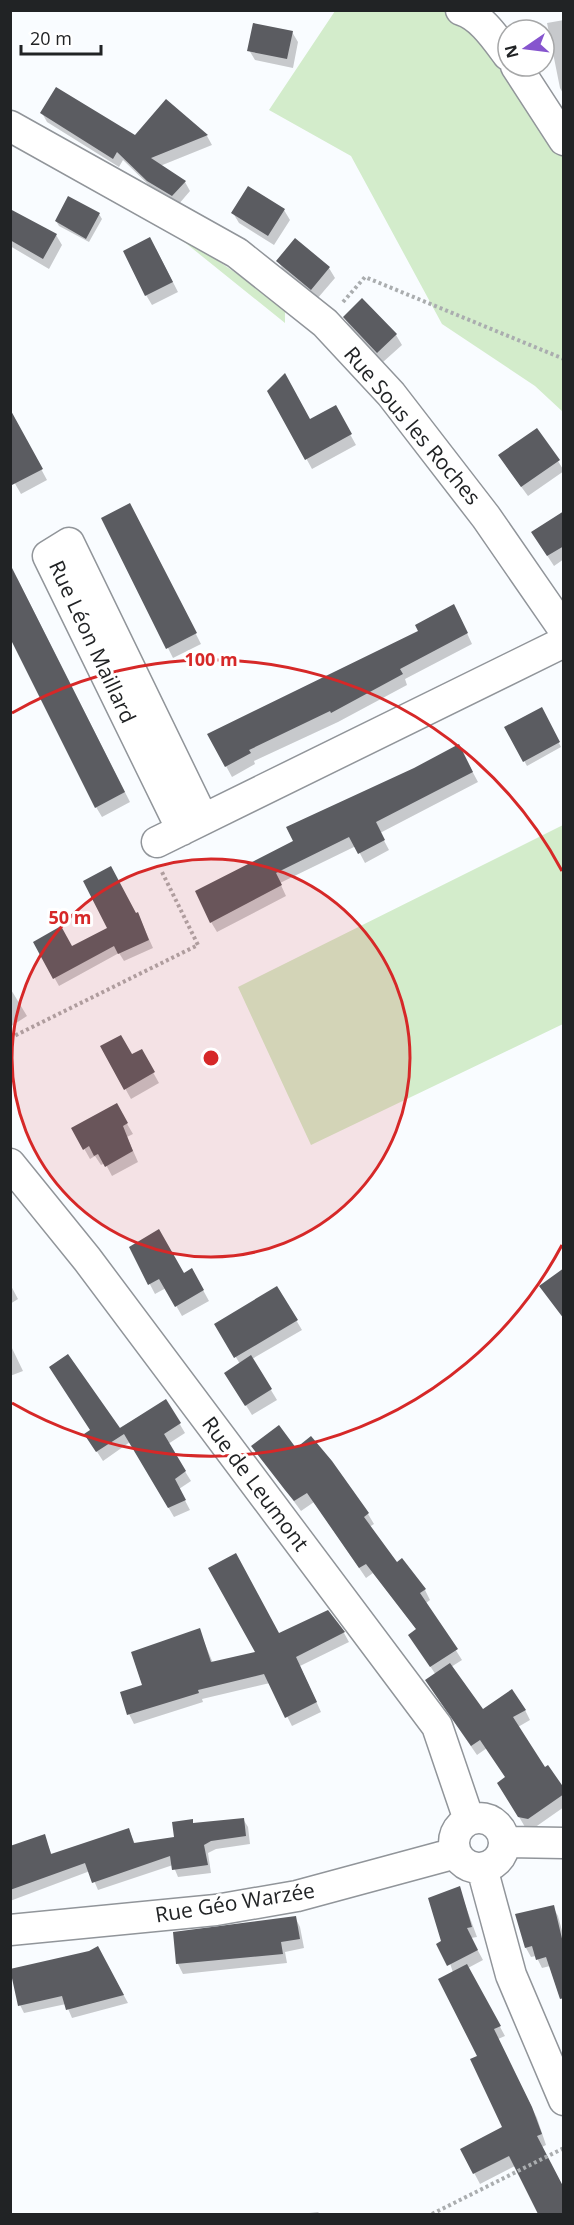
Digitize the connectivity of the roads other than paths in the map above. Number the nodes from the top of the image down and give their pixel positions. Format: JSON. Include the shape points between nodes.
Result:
{"nodes":[{"id":1,"x":461,"y":10,"type":"edge"},
{"id":2,"x":496,"y":38,"type":"edge"},
{"id":3,"x":524,"y":78,"type":"edge"},
{"id":4,"x":10,"y":126,"type":"edge"},
{"id":5,"x":564,"y":140,"type":"edge"},
{"id":6,"x":564,"y":630,"type":"edge"},
{"id":7,"x":564,"y":642,"type":"edge"},
{"id":8,"x":181,"y":830,"type":"junction"},
{"id":9,"x":10,"y":1164,"type":"edge"},
{"id":10,"x":469,"y":1820,"type":"junction"},
{"id":11,"x":504,"y":1842,"type":"junction"},
{"id":12,"x":564,"y":1843,"type":"edge"},
{"id":13,"x":456,"y":1852,"type":"junction"},
{"id":14,"x":482,"y":1868,"type":"junction"},
{"id":15,"x":10,"y":1930,"type":"edge"},
{"id":16,"x":564,"y":2100,"type":"edge"}],
"edges":[{"from":1,"to":2,"type":"street"},
{"from":3,"to":5,"type":"street"},
{"from":4,"to":6,"type":"street","name":"Rue Sous les Roches","via":[[237,253],[325,323],[391,394],[486,517]]},
{"from":7,"to":8,"type":"street"},
{"from":8,"to":8,"type":"street","name":"Rue Léon Maillard","via":[[69,543],[48,556]]},
{"from":9,"to":10,"type":"street","name":"Rue de Leumont","via":[[93,1268],[437,1726]]},
{"from":10,"to":11,"type":"street","via":[[492,1822]]},
{"from":10,"to":13,"type":"street","via":[[458,1830]]},
{"from":11,"to":12,"type":"street"},
{"from":11,"to":14,"type":"street","via":[[498,1859]]},
{"from":13,"to":14,"type":"street","via":[[467,1865]]},
{"from":13,"to":15,"type":"street","name":"Rue Géo Warzée","via":[[297,1896],[216,1910]]},
{"from":14,"to":16,"type":"street","via":[[511,1975]]}]}
